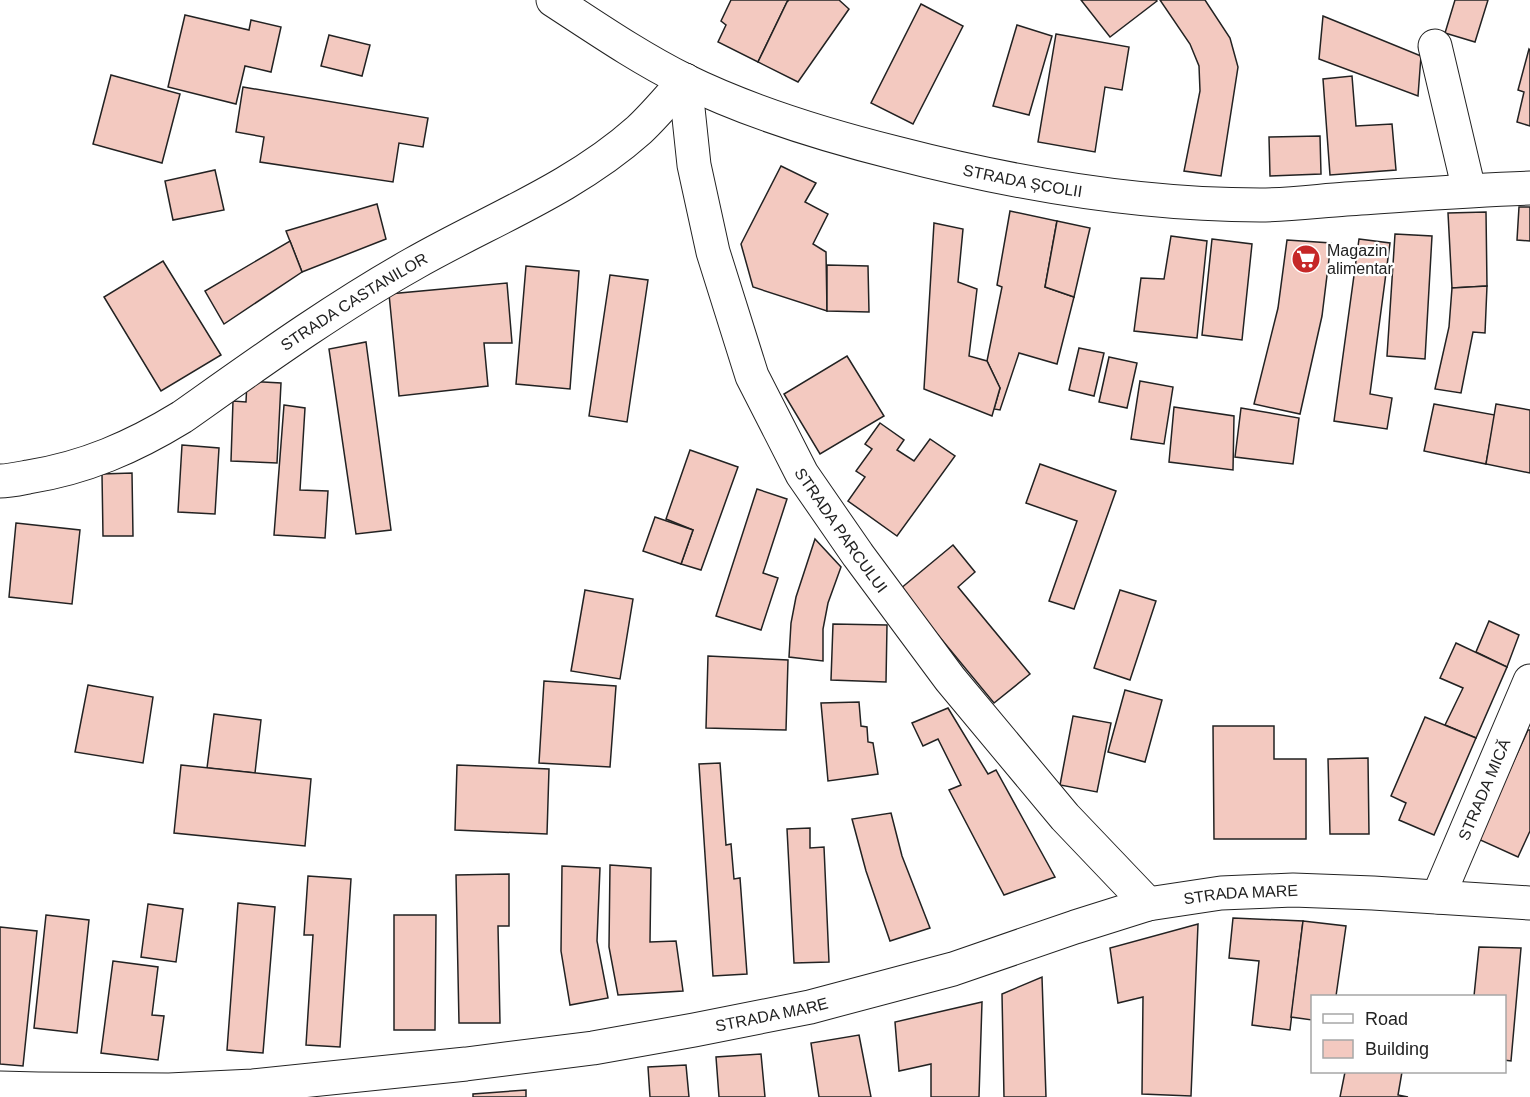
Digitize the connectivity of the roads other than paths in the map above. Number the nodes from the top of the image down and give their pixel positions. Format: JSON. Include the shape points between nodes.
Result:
{"nodes":[{"id":1,"x":553,"y":0,"type":"edge"},
{"id":2,"x":1435,"y":46,"type":"dead end"},
{"id":3,"x":685,"y":81,"type":"junction"},
{"id":4,"x":1530,"y":188,"type":"edge"},
{"id":5,"x":1469,"y":190,"type":"junction"},
{"id":6,"x":0,"y":481,"type":"edge"},
{"id":7,"x":1530,"y":681,"type":"edge"},
{"id":8,"x":1438,"y":897,"type":"junction"},
{"id":9,"x":1530,"y":903,"type":"edge"},
{"id":10,"x":1148,"y":904,"type":"junction"},
{"id":11,"x":0,"y":1088,"type":"edge"}],
"edges":[{"from":1,"to":3,"type":"street","name":"STRADA ȘCOLII"},
{"from":2,"to":5,"type":"street"},
{"from":3,"to":5,"type":"street","name":"STRADA ȘCOLII","via":[[808,129],[957,169],[1052,186],[1161,201],[1261,205]]},
{"from":3,"to":6,"type":"street","name":"STRADA CASTANILOR","via":[[639,130],[602,159],[368,290],[152,435],[86,464],[46,475]]},
{"from":3,"to":10,"type":"street","name":"STRADA PARCULUI","via":[[694,165],[713,252],[752,376],[802,474],[950,679],[1065,817]]},
{"from":4,"to":5,"type":"street","name":"STRADA ȘCOLII"},
{"from":7,"to":8,"type":"street","name":"STRADA MICĂ"},
{"from":8,"to":9,"type":"street","name":"STRADA MARE"},
{"from":8,"to":10,"type":"street","name":"STRADA MARE","via":[[1293,890],[1221,893]]},
{"from":10,"to":11,"type":"street","name":"STRADA MARE","via":[[953,969],[821,1004],[593,1048],[253,1086]]}]}
